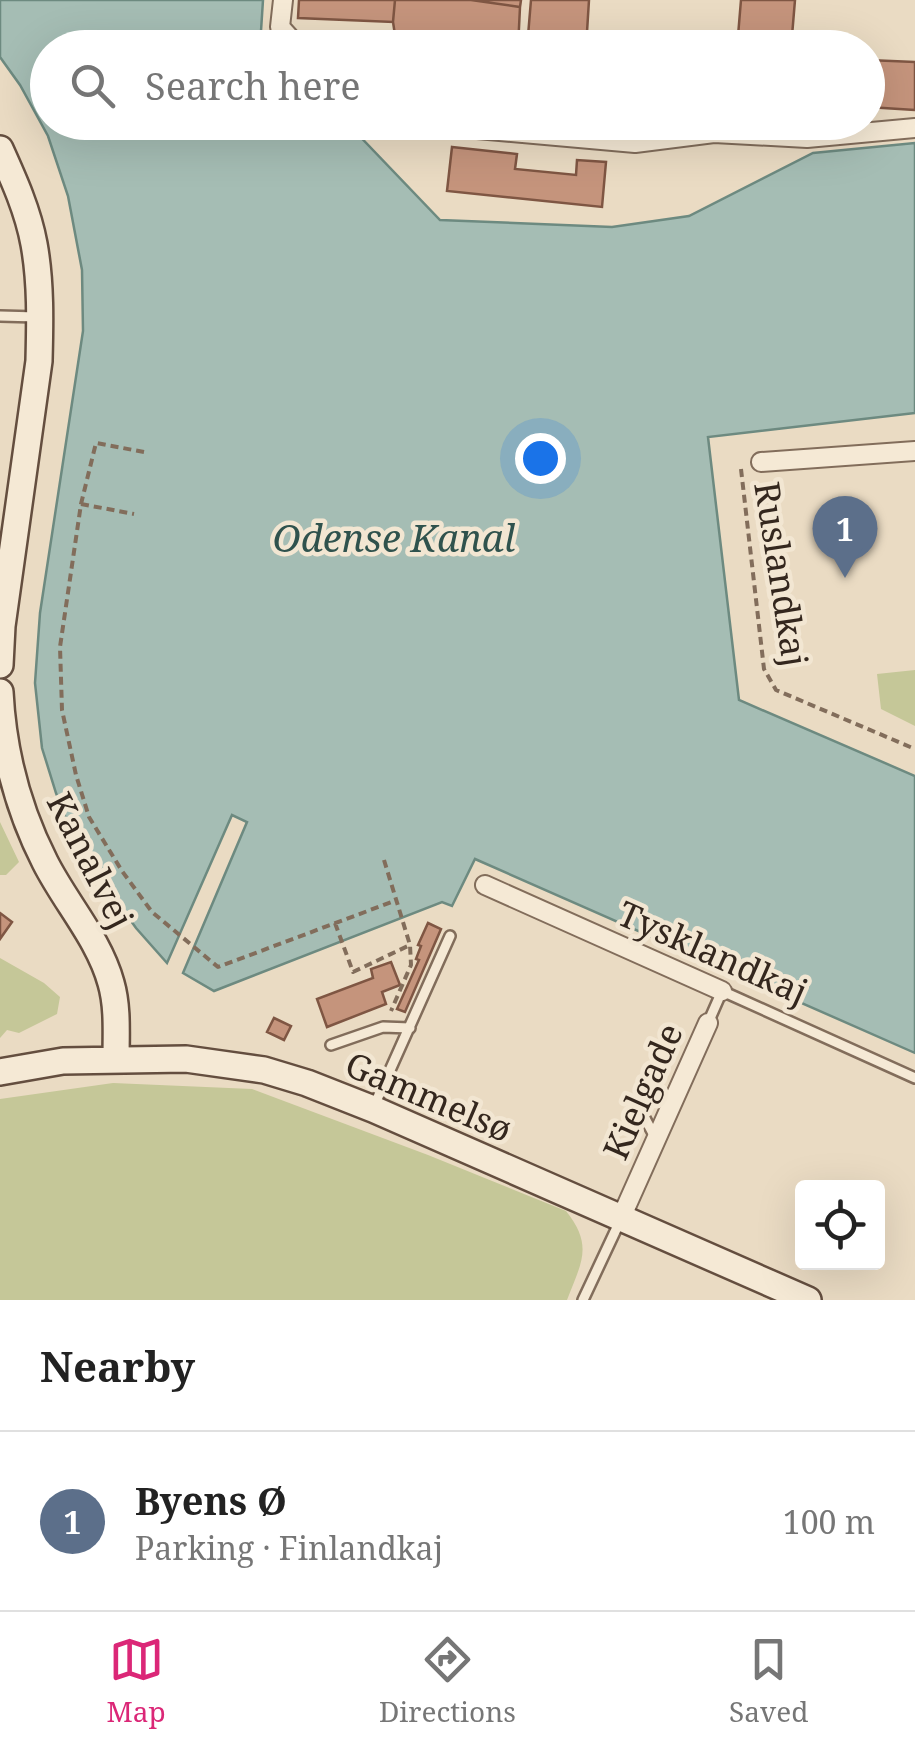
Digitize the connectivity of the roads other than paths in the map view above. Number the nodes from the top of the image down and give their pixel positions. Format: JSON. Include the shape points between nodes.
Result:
{"nodes":[{"id":1,"x":283,"y":0,"type":"edge"},
{"id":2,"x":283,"y":30,"type":"edge"},
{"id":3,"x":915,"y":128,"type":"edge"},
{"id":4,"x":885,"y":131,"type":"edge"},
{"id":5,"x":600,"y":140,"type":"edge"},
{"id":6,"x":656,"y":140,"type":"edge"},
{"id":7,"x":0,"y":149,"type":"edge"},
{"id":8,"x":0,"y":316,"type":"edge"},
{"id":9,"x":40,"y":317,"type":"junction"},
{"id":10,"x":915,"y":451,"type":"edge"},
{"id":11,"x":761,"y":462,"type":"dead end"},
{"id":12,"x":0,"y":666,"type":"edge"},
{"id":13,"x":0,"y":692,"type":"edge"},
{"id":14,"x":5,"y":770,"type":"edge"},
{"id":15,"x":485,"y":885,"type":"dead end"},
{"id":16,"x":450,"y":936,"type":"dead end"},
{"id":17,"x":722,"y":991,"type":"junction"},
{"id":18,"x":708,"y":1023,"type":"joint"},
{"id":19,"x":410,"y":1028,"type":"junction"},
{"id":20,"x":331,"y":1045,"type":"dead end"},
{"id":21,"x":116,"y":1059,"type":"junction"},
{"id":22,"x":0,"y":1072,"type":"edge"},
{"id":23,"x":915,"y":1078,"type":"edge"},
{"id":24,"x":374,"y":1109,"type":"junction"},
{"id":25,"x":640,"y":1109,"type":"dead end"},
{"id":26,"x":656,"y":1139,"type":"junction"},
{"id":27,"x":621,"y":1218,"type":"junction"},
{"id":28,"x":583,"y":1300,"type":"edge"},
{"id":29,"x":808,"y":1300,"type":"edge"}],
"edges":[{"from":1,"to":2,"type":"street"},
{"from":3,"to":4,"type":"street"},
{"from":5,"to":6,"type":"street"},
{"from":7,"to":9,"type":"street","via":[[34,243]]},
{"from":8,"to":9,"type":"lane"},
{"from":9,"to":12,"type":"street"},
{"from":10,"to":11,"type":"street"},
{"from":13,"to":14,"type":"street","name":"Kanalvej"},
{"from":14,"to":21,"type":"street","name":"Kanalvej","via":[[44,861],[104,961],[116,1014]]},
{"from":15,"to":17,"type":"street","name":"Tysklandkaj"},
{"from":16,"to":19,"type":"lane"},
{"from":17,"to":18,"type":"lane","name":"Kielgade"},
{"from":17,"to":23,"type":"lane","name":"Tysklandkaj"},
{"from":18,"to":26,"type":"street","name":"Kielgade"},
{"from":19,"to":20,"type":"lane","via":[[383,1028]]},
{"from":19,"to":24,"type":"lane"},
{"from":21,"to":22,"type":"street","name":"Gammelsø"},
{"from":21,"to":24,"type":"street","name":"Gammelsø","via":[[186,1059],[264,1070]]},
{"from":24,"to":27,"type":"street","name":"Gammelsø"},
{"from":25,"to":26,"type":"lane"},
{"from":26,"to":27,"type":"street","name":"Kielgade"},
{"from":27,"to":28,"type":"lane"},
{"from":27,"to":29,"type":"street","name":"Gammelsø"}]}
